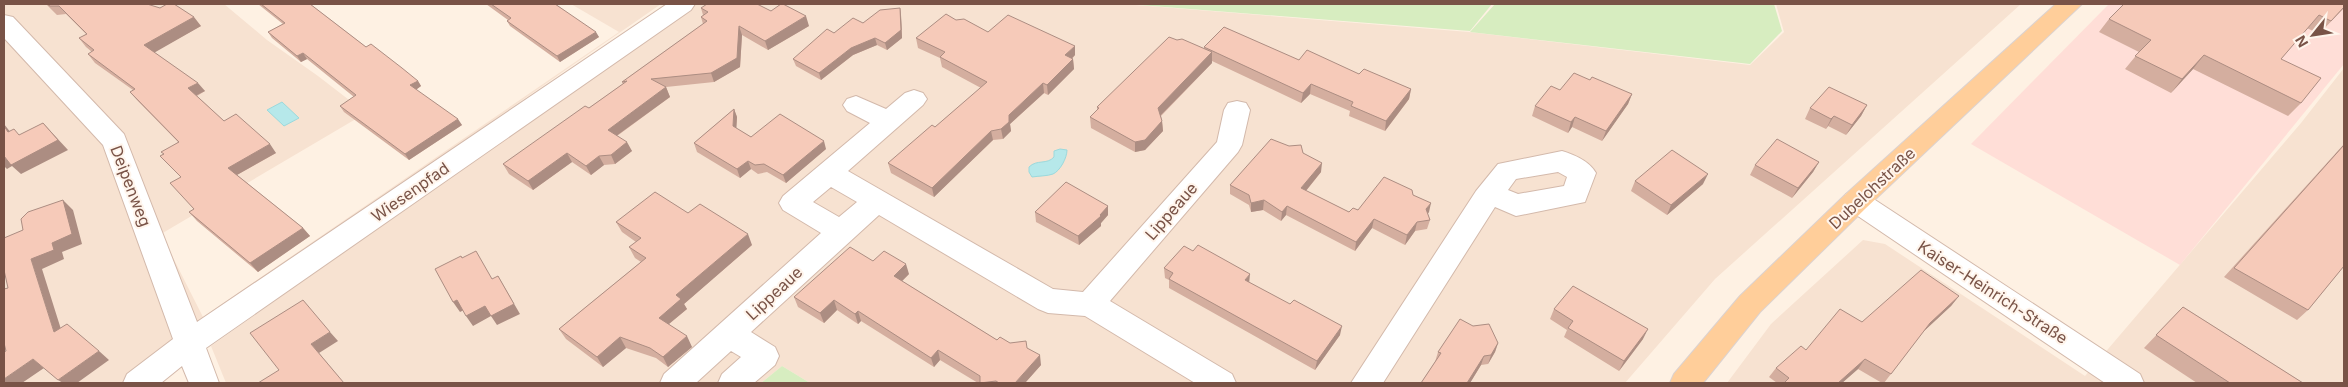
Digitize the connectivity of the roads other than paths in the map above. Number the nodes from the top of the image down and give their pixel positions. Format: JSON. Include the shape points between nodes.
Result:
{"nodes":[{"id":1,"x":683,"y":4,"type":"edge"},
{"id":2,"x":2070,"y":4,"type":"edge"},
{"id":3,"x":4,"y":23,"type":"edge"},
{"id":4,"x":914,"y":99,"type":"dead end"},
{"id":5,"x":856,"y":105,"type":"dead end"},
{"id":6,"x":1237,"y":110,"type":"dead end"},
{"id":7,"x":889,"y":121,"type":"junction"},
{"id":8,"x":829,"y":173,"type":"junction"},
{"id":9,"x":1490,"y":193,"type":"dead end"},
{"id":10,"x":1856,"y":201,"type":"junction"},
{"id":11,"x":877,"y":202,"type":"junction"},
{"id":12,"x":840,"y":231,"type":"junction"},
{"id":13,"x":1090,"y":304,"type":"junction"},
{"id":14,"x":730,"y":334,"type":"junction"},
{"id":15,"x":190,"y":343,"type":"junction"},
{"id":16,"x":138,"y":383,"type":"edge"},
{"id":17,"x":204,"y":383,"type":"edge"},
{"id":18,"x":675,"y":383,"type":"edge"},
{"id":19,"x":733,"y":383,"type":"edge"},
{"id":20,"x":1221,"y":383,"type":"edge"},
{"id":21,"x":1366,"y":383,"type":"edge"},
{"id":22,"x":1685,"y":383,"type":"edge"},
{"id":23,"x":2129,"y":383,"type":"edge"}],
"edges":[{"from":1,"to":15,"type":"street","name":"Wiesenpfad"},
{"from":2,"to":10,"type":"main road","name":"Dubelohstraße"},
{"from":3,"to":15,"type":"street","name":"Deipenweg","via":[[115,141]]},
{"from":4,"to":7,"type":"street"},
{"from":5,"to":7,"type":"street"},
{"from":6,"to":13,"type":"street","name":"Lippeaue","via":[[1229,145]]},
{"from":7,"to":8,"type":"street"},
{"from":8,"to":11,"type":"street"},
{"from":8,"to":12,"type":"street","via":[[793,203]]},
{"from":9,"to":21,"type":"street"},
{"from":10,"to":22,"type":"main road","name":"Dubelohstraße","via":[[1750,304]]},
{"from":10,"to":23,"type":"street","name":"Kaiser-Heinrich-Straße"},
{"from":11,"to":12,"type":"street","name":"Lippeaue"},
{"from":11,"to":13,"type":"street","via":[[1048,301]]},
{"from":12,"to":14,"type":"street","name":"Lippeaue"},
{"from":13,"to":20,"type":"street"},
{"from":14,"to":18,"type":"street","name":"Lippeaue"},
{"from":14,"to":19,"type":"street","name":"Lippeaue","via":[[764,356]]},
{"from":15,"to":16,"type":"street","name":"Wiesenpfad"},
{"from":15,"to":17,"type":"street","name":"Deipenweg"}]}
